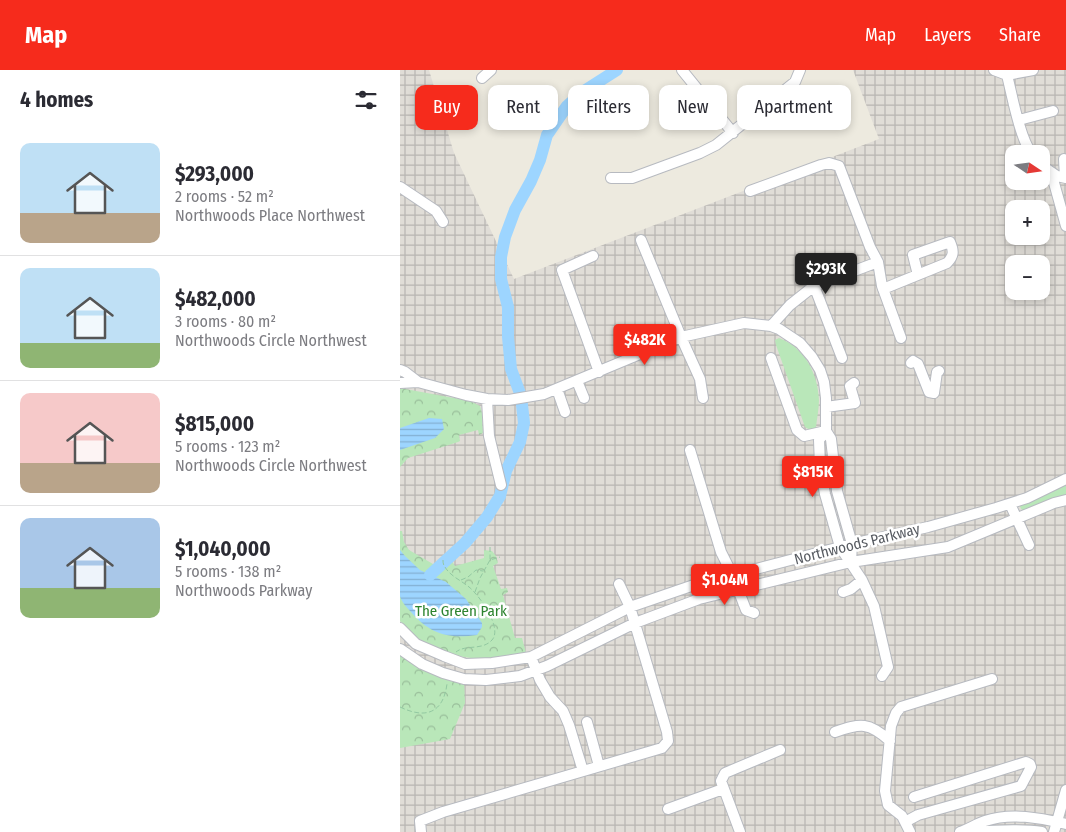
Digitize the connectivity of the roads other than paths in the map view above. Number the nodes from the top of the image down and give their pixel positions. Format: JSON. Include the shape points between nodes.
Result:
{"nodes":[{"id":1,"x":491,"y":70,"type":"edge"},
{"id":2,"x":682,"y":70,"type":"edge"},
{"id":3,"x":800,"y":70,"type":"edge"},
{"id":4,"x":994,"y":70,"type":"edge"},
{"id":5,"x":1033,"y":70,"type":"edge"},
{"id":6,"x":1007,"y":75,"type":"junction"},
{"id":7,"x":482,"y":78,"type":"dead end"},
{"id":8,"x":1053,"y":111,"type":"dead end"},
{"id":9,"x":1019,"y":120,"type":"junction"},
{"id":10,"x":733,"y":133,"type":"junction"},
{"id":11,"x":1027,"y":145,"type":"edge"},
{"id":12,"x":1064,"y":159,"type":"dead end"},
{"id":13,"x":1051,"y":172,"type":"joint"},
{"id":14,"x":611,"y":178,"type":"dead end"},
{"id":15,"x":1066,"y":178,"type":"edge"},
{"id":16,"x":400,"y":187,"type":"edge"},
{"id":17,"x":750,"y":191,"type":"dead end"},
{"id":18,"x":442,"y":222,"type":"dead end"},
{"id":19,"x":1066,"y":226,"type":"edge"},
{"id":20,"x":641,"y":240,"type":"dead end"},
{"id":21,"x":593,"y":256,"type":"dead end"},
{"id":22,"x":878,"y":262,"type":"junction"},
{"id":23,"x":806,"y":265,"type":"dead end"},
{"id":24,"x":918,"y":275,"type":"dead end"},
{"id":25,"x":814,"y":286,"type":"junction"},
{"id":26,"x":884,"y":289,"type":"junction"},
{"id":27,"x":771,"y":326,"type":"junction"},
{"id":28,"x":681,"y":337,"type":"junction"},
{"id":29,"x":901,"y":338,"type":"dead end"},
{"id":30,"x":771,"y":358,"type":"dead end"},
{"id":31,"x":842,"y":358,"type":"dead end"},
{"id":32,"x":911,"y":362,"type":"dead end"},
{"id":33,"x":400,"y":370,"type":"edge"},
{"id":34,"x":939,"y":371,"type":"dead end"},
{"id":35,"x":599,"y":372,"type":"junction"},
{"id":36,"x":577,"y":381,"type":"junction"},
{"id":37,"x":418,"y":382,"type":"junction"},
{"id":38,"x":400,"y":383,"type":"edge"},
{"id":39,"x":854,"y":383,"type":"dead end"},
{"id":40,"x":557,"y":389,"type":"junction"},
{"id":41,"x":584,"y":398,"type":"dead end"},
{"id":42,"x":703,"y":398,"type":"dead end"},
{"id":43,"x":487,"y":400,"type":"junction"},
{"id":44,"x":826,"y":407,"type":"junction"},
{"id":45,"x":565,"y":412,"type":"dead end"},
{"id":46,"x":826,"y":431,"type":"junction"},
{"id":47,"x":690,"y":450,"type":"dead end"},
{"id":48,"x":1066,"y":479,"type":"edge"},
{"id":49,"x":501,"y":484,"type":"dead end"},
{"id":50,"x":1066,"y":500,"type":"edge"},
{"id":51,"x":1010,"y":504,"type":"junction"},
{"id":52,"x":1017,"y":519,"type":"junction"},
{"id":53,"x":852,"y":544,"type":"junction"},
{"id":54,"x":1029,"y":545,"type":"dead end"},
{"id":55,"x":840,"y":547,"type":"junction"},
{"id":56,"x":851,"y":562,"type":"junction"},
{"id":57,"x":733,"y":576,"type":"junction"},
{"id":58,"x":862,"y":580,"type":"junction"},
{"id":59,"x":618,"y":584,"type":"dead end"},
{"id":60,"x":738,"y":590,"type":"junction"},
{"id":61,"x":843,"y":592,"type":"dead end"},
{"id":62,"x":630,"y":607,"type":"junction"},
{"id":63,"x":754,"y":613,"type":"dead end"},
{"id":64,"x":635,"y":623,"type":"junction"},
{"id":65,"x":400,"y":628,"type":"edge"},
{"id":66,"x":400,"y":649,"type":"edge"},
{"id":67,"x":451,"y":656,"type":"junction"},
{"id":68,"x":531,"y":657,"type":"junction"},
{"id":69,"x":536,"y":671,"type":"junction"},
{"id":70,"x":882,"y":676,"type":"dead end"},
{"id":71,"x":445,"y":678,"type":"junction"},
{"id":72,"x":992,"y":679,"type":"dead end"},
{"id":73,"x":587,"y":722,"type":"dead end"},
{"id":74,"x":835,"y":732,"type":"dead end"},
{"id":75,"x":890,"y":741,"type":"junction"},
{"id":76,"x":780,"y":750,"type":"dead end"},
{"id":77,"x":599,"y":766,"type":"junction"},
{"id":78,"x":583,"y":771,"type":"junction"},
{"id":79,"x":723,"y":789,"type":"junction"},
{"id":80,"x":1066,"y":790,"type":"edge"},
{"id":81,"x":914,"y":797,"type":"dead end"},
{"id":82,"x":668,"y":809,"type":"dead end"},
{"id":83,"x":905,"y":822,"type":"junction"},
{"id":84,"x":1059,"y":826,"type":"edge"},
{"id":85,"x":962,"y":831,"type":"edge"},
{"id":86,"x":421,"y":832,"type":"edge"},
{"id":87,"x":740,"y":832,"type":"edge"},
{"id":88,"x":910,"y":832,"type":"edge"},
{"id":89,"x":1042,"y":832,"type":"edge"}],
"edges":[{"from":1,"to":7,"type":"street"},
{"from":2,"to":10,"type":"street"},
{"from":3,"to":10,"type":"street","via":[[795,82]]},
{"from":4,"to":6,"type":"street"},
{"from":5,"to":6,"type":"street"},
{"from":6,"to":9,"type":"street"},
{"from":8,"to":9,"type":"street"},
{"from":9,"to":11,"type":"street"},
{"from":10,"to":14,"type":"street","via":[[700,153],[632,178]]},
{"from":12,"to":15,"type":"street"},
{"from":13,"to":15,"type":"street"},
{"from":13,"to":19,"type":"street"},
{"from":16,"to":18,"type":"street","via":[[436,211]]},
{"from":17,"to":22,"type":"street","via":[[821,165],[839,166]]},
{"from":20,"to":28,"type":"street"},
{"from":21,"to":35,"type":"street","via":[[562,270]]},
{"from":22,"to":25,"type":"street"},
{"from":22,"to":26,"type":"street"},
{"from":23,"to":25,"type":"street"},
{"from":24,"to":26,"type":"street"},
{"from":25,"to":27,"type":"street"},
{"from":25,"to":31,"type":"street"},
{"from":26,"to":29,"type":"street"},
{"from":27,"to":28,"type":"street","via":[[744,323]]},
{"from":27,"to":44,"type":"street","via":[[800,343],[812,357],[824,382]]},
{"from":28,"to":35,"type":"street"},
{"from":28,"to":42,"type":"street","via":[[700,379]]},
{"from":30,"to":46,"type":"street","via":[[797,430],[804,436]]},
{"from":32,"to":34,"type":"street","via":[[918,364],[929,392],[934,393]]},
{"from":33,"to":37,"type":"street"},
{"from":35,"to":36,"type":"street"},
{"from":36,"to":40,"type":"street"},
{"from":36,"to":41,"type":"street"},
{"from":37,"to":38,"type":"street"},
{"from":37,"to":43,"type":"street"},
{"from":39,"to":44,"type":"street","via":[[850,386],[854,403]]},
{"from":40,"to":43,"type":"street","via":[[508,400]]},
{"from":40,"to":45,"type":"street"},
{"from":43,"to":49,"type":"street","via":[[489,436]]},
{"from":44,"to":46,"type":"street"},
{"from":46,"to":53,"type":"street","via":[[831,439],[837,491]]},
{"from":46,"to":55,"type":"street","via":[[819,440],[820,466]]},
{"from":47,"to":57,"type":"street","via":[[721,552]]},
{"from":48,"to":51,"type":"street","name":"Northwoods Parkway"},
{"from":50,"to":52,"type":"street","name":"Northwoods Parkway"},
{"from":51,"to":52,"type":"street"},
{"from":51,"to":53,"type":"street","name":"Northwoods Parkway"},
{"from":52,"to":54,"type":"street"},
{"from":52,"to":56,"type":"street","name":"Northwoods Parkway","via":[[948,547]]},
{"from":53,"to":55,"type":"street","name":"Northwoods Parkway"},
{"from":53,"to":56,"type":"street"},
{"from":55,"to":56,"type":"street"},
{"from":55,"to":57,"type":"street","name":"Northwoods Parkway"},
{"from":56,"to":58,"type":"street"},
{"from":56,"to":60,"type":"street","name":"Northwoods Parkway"},
{"from":57,"to":60,"type":"street"},
{"from":57,"to":62,"type":"street","name":"Northwoods Parkway","via":[[694,585]]},
{"from":58,"to":61,"type":"street"},
{"from":58,"to":70,"type":"street","via":[[874,606],[888,667]]},
{"from":59,"to":62,"type":"street"},
{"from":60,"to":63,"type":"street","via":[[746,610]]},
{"from":60,"to":64,"type":"street","name":"Northwoods Parkway","via":[[699,599]]},
{"from":62,"to":64,"type":"street"},
{"from":62,"to":68,"type":"street","name":"Northwoods Parkway"},
{"from":64,"to":69,"type":"street","name":"Northwoods Parkway"},
{"from":64,"to":77,"type":"street","via":[[668,741],[662,748]]},
{"from":65,"to":67,"type":"street","name":"Northwoods Parkway","via":[[416,644]]},
{"from":66,"to":71,"type":"street","name":"Northwoods Parkway"},
{"from":67,"to":68,"type":"street","name":"Northwoods Parkway","via":[[465,664]]},
{"from":67,"to":71,"type":"street"},
{"from":68,"to":69,"type":"street"},
{"from":69,"to":71,"type":"street","name":"Northwoods Parkway","via":[[486,680]]},
{"from":69,"to":78,"type":"street","via":[[550,697],[563,711]]},
{"from":72,"to":75,"type":"street","via":[[901,706],[891,726]]},
{"from":73,"to":77,"type":"street"},
{"from":74,"to":75,"type":"street","via":[[849,727],[870,726]]},
{"from":75,"to":83,"type":"street","via":[[885,791],[888,804]]},
{"from":76,"to":79,"type":"street","via":[[725,773],[721,781]]},
{"from":77,"to":78,"type":"street"},
{"from":78,"to":86,"type":"street","via":[[443,812],[420,821]]},
{"from":79,"to":82,"type":"street"},
{"from":79,"to":87,"type":"street"},
{"from":80,"to":84,"type":"street"},
{"from":81,"to":83,"type":"street","via":[[1026,762],[1031,767],[1021,786],[917,812]]},
{"from":83,"to":88,"type":"street"},
{"from":84,"to":85,"type":"street","via":[[1036,817],[1012,816],[986,820]]},
{"from":85,"to":89,"type":"street","via":[[1012,829]]}]}
